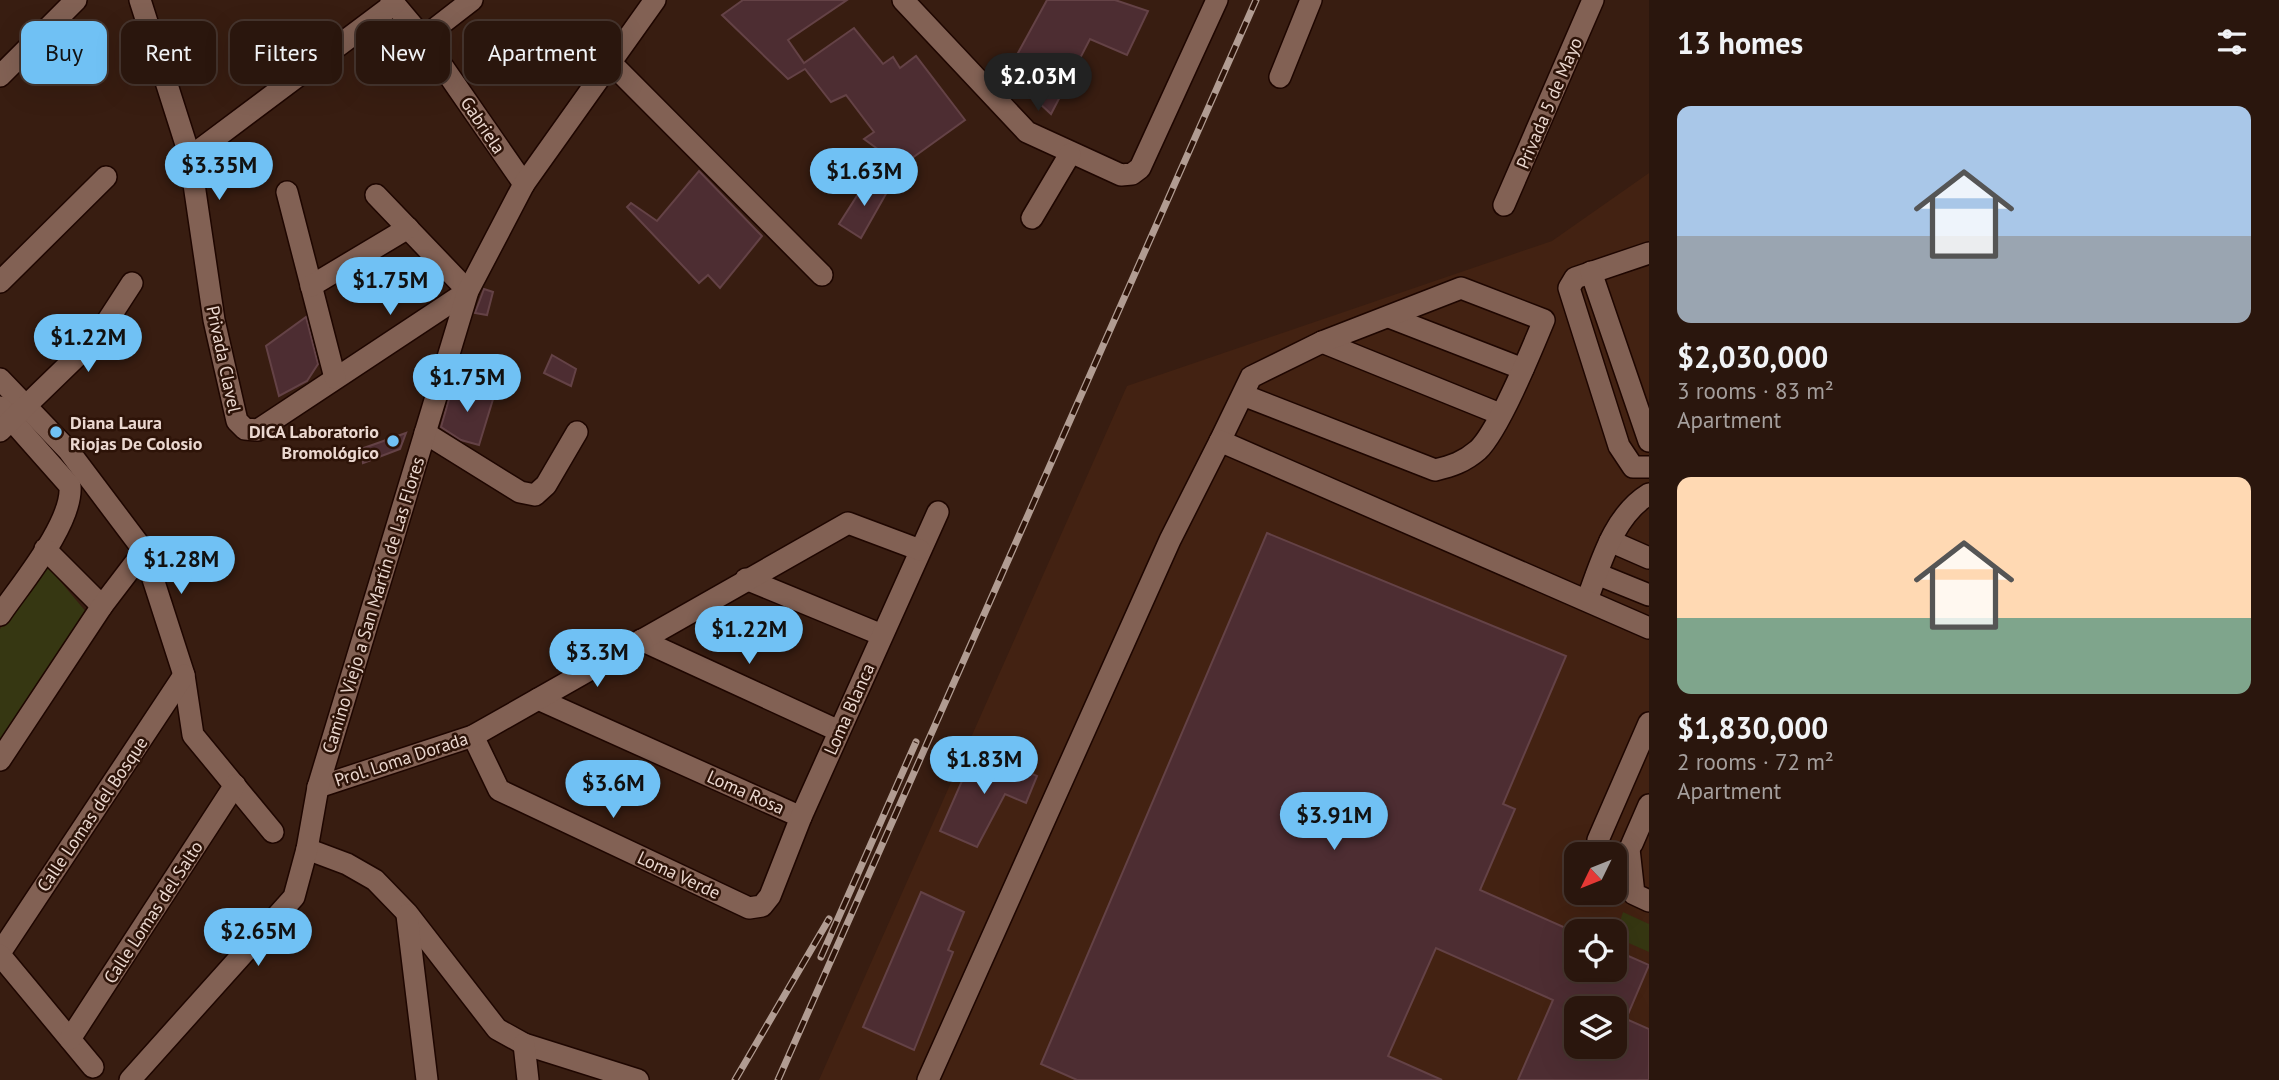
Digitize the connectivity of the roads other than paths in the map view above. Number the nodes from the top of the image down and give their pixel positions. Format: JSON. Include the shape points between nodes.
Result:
{"nodes":[{"id":1,"x":140,"y":0,"type":"edge"},
{"id":2,"x":472,"y":0,"type":"edge"},
{"id":3,"x":655,"y":0,"type":"edge"},
{"id":4,"x":903,"y":0,"type":"edge"},
{"id":5,"x":1217,"y":0,"type":"edge"},
{"id":6,"x":1311,"y":0,"type":"edge"},
{"id":7,"x":1593,"y":0,"type":"edge"},
{"id":8,"x":392,"y":2,"type":"edge"},
{"id":9,"x":70,"y":3,"type":"edge"},
{"id":10,"x":408,"y":21,"type":"edge"},
{"id":11,"x":445,"y":21,"type":"edge"},
{"id":12,"x":621,"y":47,"type":"edge"},
{"id":13,"x":9,"y":56,"type":"edge"},
{"id":14,"x":621,"y":73,"type":"edge"},
{"id":15,"x":0,"y":76,"type":"edge"},
{"id":16,"x":450,"y":77,"type":"edge"},
{"id":17,"x":1280,"y":77,"type":"dead end"},
{"id":18,"x":594,"y":84,"type":"edge"},
{"id":19,"x":1070,"y":154,"type":"junction"},
{"id":20,"x":190,"y":157,"type":"junction"},
{"id":21,"x":106,"y":177,"type":"dead end"},
{"id":22,"x":524,"y":184,"type":"junction"},
{"id":23,"x":287,"y":192,"type":"dead end"},
{"id":24,"x":376,"y":195,"type":"dead end"},
{"id":25,"x":1504,"y":205,"type":"dead end"},
{"id":26,"x":1032,"y":218,"type":"dead end"},
{"id":27,"x":408,"y":228,"type":"junction"},
{"id":28,"x":1649,"y":253,"type":"edge"},
{"id":29,"x":1591,"y":272,"type":"junction"},
{"id":30,"x":822,"y":275,"type":"dead end"},
{"id":31,"x":0,"y":282,"type":"edge"},
{"id":32,"x":132,"y":283,"type":"dead end"},
{"id":33,"x":311,"y":286,"type":"junction"},
{"id":34,"x":468,"y":291,"type":"junction"},
{"id":35,"x":1389,"y":317,"type":"junction"},
{"id":36,"x":1322,"y":342,"type":"junction"},
{"id":37,"x":1523,"y":369,"type":"junction"},
{"id":38,"x":335,"y":378,"type":"junction"},
{"id":39,"x":0,"y":379,"type":"edge"},
{"id":40,"x":1640,"y":383,"type":"edge"},
{"id":41,"x":1242,"y":396,"type":"junction"},
{"id":42,"x":1604,"y":396,"type":"junction"},
{"id":43,"x":1500,"y":414,"type":"junction"},
{"id":44,"x":9,"y":415,"type":"edge"},
{"id":45,"x":577,"y":432,"type":"dead end"},
{"id":46,"x":425,"y":433,"type":"junction"},
{"id":47,"x":1649,"y":441,"type":"edge"},
{"id":48,"x":1220,"y":442,"type":"junction"},
{"id":49,"x":1649,"y":467,"type":"edge"},
{"id":50,"x":1649,"y":494,"type":"edge"},
{"id":51,"x":938,"y":512,"type":"dead end"},
{"id":52,"x":1610,"y":541,"type":"junction"},
{"id":53,"x":45,"y":549,"type":"junction"},
{"id":54,"x":920,"y":550,"type":"junction"},
{"id":55,"x":144,"y":551,"type":"junction"},
{"id":56,"x":1649,"y":558,"type":"edge"},
{"id":57,"x":1597,"y":574,"type":"junction"},
{"id":58,"x":746,"y":579,"type":"junction"},
{"id":59,"x":1649,"y":595,"type":"edge"},
{"id":60,"x":1587,"y":600,"type":"junction"},
{"id":61,"x":102,"y":606,"type":"junction"},
{"id":62,"x":0,"y":615,"type":"edge"},
{"id":63,"x":1649,"y":628,"type":"edge"},
{"id":64,"x":882,"y":635,"type":"junction"},
{"id":65,"x":641,"y":640,"type":"junction"},
{"id":66,"x":184,"y":675,"type":"junction"},
{"id":67,"x":538,"y":699,"type":"junction"},
{"id":68,"x":1649,"y":723,"type":"edge"},
{"id":69,"x":839,"y":731,"type":"junction"},
{"id":70,"x":472,"y":736,"type":"junction"},
{"id":71,"x":0,"y":760,"type":"edge"},
{"id":72,"x":235,"y":785,"type":"junction"},
{"id":73,"x":318,"y":787,"type":"junction"},
{"id":74,"x":1649,"y":805,"type":"edge"},
{"id":75,"x":801,"y":817,"type":"junction"},
{"id":76,"x":273,"y":832,"type":"dead end"},
{"id":77,"x":1598,"y":840,"type":"dead end"},
{"id":78,"x":307,"y":849,"type":"junction"},
{"id":79,"x":1649,"y":901,"type":"edge"},
{"id":80,"x":762,"y":906,"type":"joint"},
{"id":81,"x":407,"y":913,"type":"junction"},
{"id":82,"x":0,"y":954,"type":"edge"},
{"id":83,"x":70,"y":1039,"type":"junction"},
{"id":84,"x":524,"y":1044,"type":"junction"},
{"id":85,"x":93,"y":1067,"type":"dead end"},
{"id":86,"x":130,"y":1080,"type":"edge"},
{"id":87,"x":428,"y":1080,"type":"edge"},
{"id":88,"x":528,"y":1080,"type":"edge"},
{"id":89,"x":638,"y":1080,"type":"edge"},
{"id":90,"x":928,"y":1080,"type":"edge"}],
"edges":[{"from":1,"to":20,"type":"street","name":"Privada Clavel"},
{"from":2,"to":11,"type":"street"},
{"from":3,"to":12,"type":"street","name":"Camino Viejo a San Martín de Las Flores"},
{"from":4,"to":19,"type":"street","via":[[1027,132]]},
{"from":5,"to":19,"type":"street","via":[[1140,168],[1121,175]]},
{"from":6,"to":17,"type":"street"},
{"from":7,"to":25,"type":"street","name":"Privada 5 de Mayo"},
{"from":8,"to":10,"type":"street","name":"Gabriela"},
{"from":8,"to":20,"type":"street"},
{"from":9,"to":13,"type":"street"},
{"from":13,"to":15,"type":"street"},
{"from":14,"to":30,"type":"street"},
{"from":16,"to":22,"type":"street","name":"Gabriela"},
{"from":18,"to":22,"type":"street","name":"Camino Viejo a San Martín de Las Flores"},
{"from":19,"to":26,"type":"street"},
{"from":20,"to":38,"type":"street","name":"Privada Clavel","via":[[214,320],[237,421],[245,429],[258,430]]},
{"from":21,"to":31,"type":"street"},
{"from":22,"to":34,"type":"street","name":"Camino Viejo a San Martín de Las Flores"},
{"from":23,"to":33,"type":"street"},
{"from":24,"to":27,"type":"street"},
{"from":27,"to":33,"type":"street"},
{"from":27,"to":34,"type":"street"},
{"from":28,"to":29,"type":"street"},
{"from":29,"to":40,"type":"street"},
{"from":29,"to":42,"type":"street","via":[[1574,278],[1569,288]]},
{"from":32,"to":44,"type":"street","via":[[97,337]]},
{"from":33,"to":38,"type":"street"},
{"from":34,"to":38,"type":"street"},
{"from":34,"to":46,"type":"street","name":"Camino Viejo a San Martín de Las Flores"},
{"from":35,"to":36,"type":"street"},
{"from":35,"to":37,"type":"street"},
{"from":35,"to":37,"type":"street","via":[[1461,288],[1544,320]]},
{"from":36,"to":41,"type":"street","via":[[1251,377]]},
{"from":36,"to":43,"type":"street"},
{"from":37,"to":43,"type":"street"},
{"from":39,"to":44,"type":"street"},
{"from":40,"to":42,"type":"street"},
{"from":40,"to":47,"type":"street"},
{"from":41,"to":43,"type":"street","via":[[1435,470],[1459,464],[1480,448]]},
{"from":41,"to":48,"type":"street"},
{"from":42,"to":49,"type":"street","via":[[1626,459],[1633,467]]},
{"from":44,"to":53,"type":"street","via":[[70,486],[69,505]]},
{"from":44,"to":55,"type":"street","via":[[68,450]]},
{"from":45,"to":46,"type":"street","via":[[546,485],[535,495],[520,492]]},
{"from":46,"to":73,"type":"street","name":"Camino Viejo a San Martín de Las Flores"},
{"from":48,"to":60,"type":"street"},
{"from":48,"to":90,"type":"street","via":[[1164,552]]},
{"from":50,"to":52,"type":"street","via":[[1630,509]]},
{"from":51,"to":54,"type":"street","name":"Loma Blanca"},
{"from":52,"to":56,"type":"street"},
{"from":52,"to":57,"type":"street"},
{"from":53,"to":61,"type":"street"},
{"from":53,"to":62,"type":"street"},
{"from":54,"to":58,"type":"street","name":"Prol. Loma Dorada","via":[[848,523]]},
{"from":54,"to":64,"type":"street","name":"Loma Blanca"},
{"from":55,"to":61,"type":"street"},
{"from":55,"to":66,"type":"street"},
{"from":57,"to":59,"type":"street"},
{"from":57,"to":60,"type":"street"},
{"from":58,"to":64,"type":"street"},
{"from":58,"to":65,"type":"street","name":"Prol. Loma Dorada"},
{"from":60,"to":63,"type":"street"},
{"from":61,"to":71,"type":"street"},
{"from":64,"to":69,"type":"street","name":"Loma Blanca"},
{"from":65,"to":67,"type":"street","name":"Prol. Loma Dorada"},
{"from":65,"to":69,"type":"street"},
{"from":66,"to":72,"type":"street","via":[[193,735]]},
{"from":66,"to":82,"type":"street","name":"Calle Lomas del Bosque"},
{"from":67,"to":70,"type":"street","name":"Prol. Loma Dorada"},
{"from":67,"to":75,"type":"street","name":"Loma Rosa"},
{"from":68,"to":77,"type":"street"},
{"from":69,"to":75,"type":"street","name":"Loma Blanca"},
{"from":70,"to":73,"type":"street","name":"Prol. Loma Dorada"},
{"from":70,"to":80,"type":"street","name":"Loma Verde","via":[[499,790],[749,908]]},
{"from":72,"to":76,"type":"street"},
{"from":72,"to":83,"type":"street","name":"Calle Lomas del Salto"},
{"from":73,"to":78,"type":"street","name":"Camino Viejo a San Martín de Las Flores"},
{"from":74,"to":79,"type":"street","via":[[1631,847],[1634,894]]},
{"from":75,"to":80,"type":"street","name":"Loma Blanca"},
{"from":78,"to":81,"type":"street","via":[[375,880]]},
{"from":78,"to":86,"type":"street","name":"Camino Viejo a San Martín de Las Flores","via":[[294,897]]},
{"from":81,"to":84,"type":"street","via":[[497,1029]]},
{"from":81,"to":87,"type":"street"},
{"from":82,"to":83,"type":"street"},
{"from":83,"to":85,"type":"street"},
{"from":84,"to":88,"type":"street"},
{"from":84,"to":89,"type":"street"}]}
